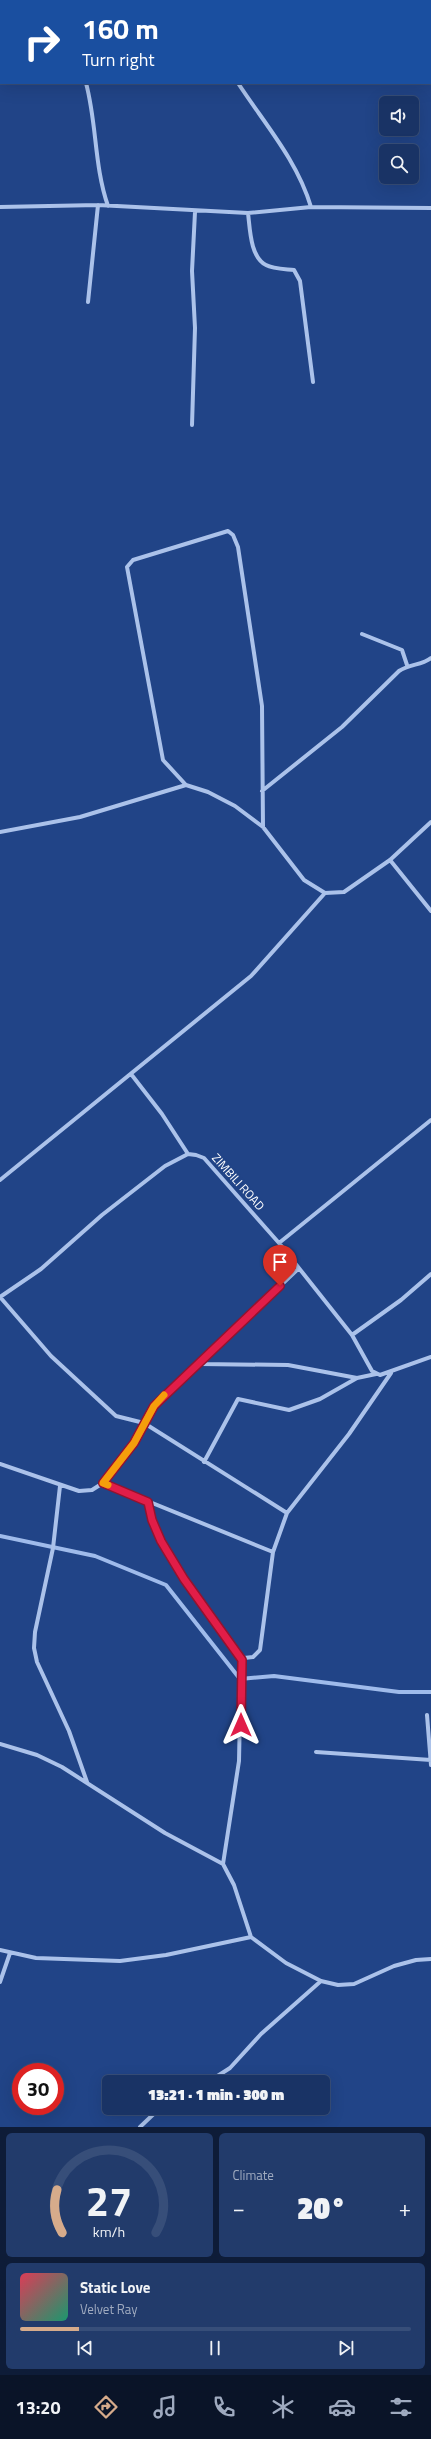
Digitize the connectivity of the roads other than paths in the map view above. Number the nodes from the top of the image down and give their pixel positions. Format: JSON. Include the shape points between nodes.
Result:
{"nodes":[{"id":1,"x":86,"y":84,"type":"edge"},
{"id":2,"x":239,"y":84,"type":"edge"},
{"id":3,"x":98,"y":205,"type":"junction"},
{"id":4,"x":108,"y":206,"type":"junction"},
{"id":5,"x":0,"y":207,"type":"edge"},
{"id":6,"x":311,"y":207,"type":"junction"},
{"id":7,"x":431,"y":208,"type":"edge"},
{"id":8,"x":195,"y":212,"type":"junction"},
{"id":9,"x":248,"y":213,"type":"junction"},
{"id":10,"x":88,"y":302,"type":"dead end"},
{"id":11,"x":313,"y":382,"type":"dead end"},
{"id":12,"x":192,"y":425,"type":"dead end"},
{"id":13,"x":362,"y":634,"type":"dead end"},
{"id":14,"x":431,"y":658,"type":"edge"},
{"id":15,"x":408,"y":665,"type":"junction"},
{"id":16,"x":186,"y":785,"type":"junction"},
{"id":17,"x":262,"y":791,"type":"junction"},
{"id":18,"x":431,"y":822,"type":"edge"},
{"id":19,"x":263,"y":828,"type":"junction"},
{"id":20,"x":0,"y":832,"type":"edge"},
{"id":21,"x":390,"y":860,"type":"junction"},
{"id":22,"x":325,"y":893,"type":"junction"},
{"id":23,"x":431,"y":911,"type":"edge"},
{"id":24,"x":131,"y":1074,"type":"junction"},
{"id":25,"x":431,"y":1120,"type":"edge"},
{"id":26,"x":188,"y":1154,"type":"junction"},
{"id":27,"x":0,"y":1180,"type":"edge"},
{"id":28,"x":279,"y":1244,"type":"junction"},
{"id":29,"x":298,"y":1269,"type":"junction"},
{"id":30,"x":431,"y":1274,"type":"edge"},
{"id":31,"x":0,"y":1297,"type":"edge"},
{"id":32,"x":352,"y":1335,"type":"junction"},
{"id":33,"x":431,"y":1357,"type":"edge"},
{"id":34,"x":200,"y":1364,"type":"junction"},
{"id":35,"x":391,"y":1373,"type":"junction"},
{"id":36,"x":376,"y":1374,"type":"junction"},
{"id":37,"x":357,"y":1378,"type":"junction"},
{"id":38,"x":144,"y":1423,"type":"junction"},
{"id":39,"x":204,"y":1462,"type":"junction"},
{"id":40,"x":0,"y":1464,"type":"edge"},
{"id":41,"x":103,"y":1483,"type":"junction"},
{"id":42,"x":60,"y":1486,"type":"junction"},
{"id":43,"x":148,"y":1502,"type":"junction"},
{"id":44,"x":287,"y":1513,"type":"junction"},
{"id":45,"x":274,"y":1552,"type":"junction"},
{"id":46,"x":242,"y":1660,"type":"junction"},
{"id":47,"x":427,"y":1715,"type":"dead end"},
{"id":48,"x":0,"y":1744,"type":"edge"},
{"id":49,"x":316,"y":1752,"type":"dead end"},
{"id":50,"x":430,"y":1760,"type":"edge"},
{"id":51,"x":431,"y":1765,"type":"edge"},
{"id":52,"x":87,"y":1783,"type":"junction"},
{"id":53,"x":223,"y":1864,"type":"junction"},
{"id":54,"x":251,"y":1936,"type":"junction"},
{"id":55,"x":0,"y":1950,"type":"edge"},
{"id":56,"x":10,"y":1953,"type":"junction"},
{"id":57,"x":431,"y":1960,"type":"edge"},
{"id":58,"x":321,"y":1981,"type":"junction"},
{"id":59,"x":0,"y":1982,"type":"edge"},
{"id":60,"x":219,"y":2075,"type":"edge"},
{"id":61,"x":153,"y":2115,"type":"edge"},
{"id":62,"x":140,"y":2127,"type":"edge"}],
"edges":[{"from":1,"to":4,"type":"street","via":[[99,172]]},
{"from":2,"to":6,"type":"street","via":[[295,167],[305,186]]},
{"from":3,"to":4,"type":"street"},
{"from":3,"to":5,"type":"street"},
{"from":3,"to":10,"type":"street"},
{"from":4,"to":8,"type":"street"},
{"from":6,"to":7,"type":"street"},
{"from":6,"to":9,"type":"street"},
{"from":8,"to":9,"type":"street"},
{"from":8,"to":12,"type":"street","via":[[192,271],[195,328]]},
{"from":9,"to":11,"type":"street","via":[[254,248],[259,259],[266,265],[294,270],[300,281]]},
{"from":13,"to":15,"type":"street","via":[[402,650]]},
{"from":14,"to":15,"type":"street"},
{"from":15,"to":17,"type":"street","via":[[342,727]]},
{"from":16,"to":17,"type":"street","via":[[164,760],[127,566],[133,560],[228,531],[233,535],[238,547],[261,699]]},
{"from":16,"to":19,"type":"street","via":[[208,792],[235,806]]},
{"from":16,"to":20,"type":"street","via":[[80,817]]},
{"from":17,"to":19,"type":"street"},
{"from":18,"to":21,"type":"street"},
{"from":19,"to":22,"type":"street","via":[[304,880]]},
{"from":21,"to":22,"type":"street","via":[[344,892]]},
{"from":21,"to":23,"type":"street"},
{"from":22,"to":24,"type":"street","via":[[251,976]]},
{"from":24,"to":26,"type":"street","via":[[162,1114]]},
{"from":24,"to":27,"type":"street"},
{"from":25,"to":28,"type":"street"},
{"from":26,"to":28,"type":"street","name":"ZIMBILI ROAD","via":[[204,1158]]},
{"from":26,"to":31,"type":"street","via":[[142,1183],[41,1269]]},
{"from":28,"to":29,"type":"street","name":"ZIMBILI ROAD"},
{"from":29,"to":32,"type":"street","name":"ZIMBILI ROAD"},
{"from":29,"to":34,"type":"street"},
{"from":30,"to":32,"type":"street","via":[[401,1300]]},
{"from":31,"to":38,"type":"street","via":[[51,1356],[116,1416]]},
{"from":32,"to":36,"type":"street","name":"ZIMBILI ROAD"},
{"from":33,"to":35,"type":"street"},
{"from":34,"to":37,"type":"street","via":[[288,1365]]},
{"from":34,"to":38,"type":"street","via":[[167,1392],[154,1406]]},
{"from":35,"to":36,"type":"street"},
{"from":35,"to":44,"type":"street","via":[[349,1434]]},
{"from":36,"to":37,"type":"street"},
{"from":37,"to":39,"type":"street","via":[[320,1399],[288,1410],[238,1398]]},
{"from":38,"to":39,"type":"street"},
{"from":38,"to":41,"type":"street","via":[[134,1443]]},
{"from":39,"to":44,"type":"street"},
{"from":40,"to":42,"type":"street"},
{"from":41,"to":42,"type":"street","via":[[92,1490],[79,1491]]},
{"from":41,"to":43,"type":"street"},
{"from":42,"to":52,"type":"street","via":[[53,1548],[35,1632],[34,1648],[37,1662],[69,1731]]},
{"from":43,"to":45,"type":"street"},
{"from":43,"to":46,"type":"street","via":[[161,1541],[184,1579]]},
{"from":44,"to":45,"type":"street"},
{"from":45,"to":46,"type":"street","via":[[260,1650],[253,1657]]},
{"from":46,"to":53,"type":"street","via":[[239,1761]]},
{"from":47,"to":50,"type":"street"},
{"from":48,"to":52,"type":"street","via":[[37,1755]]},
{"from":49,"to":50,"type":"street"},
{"from":50,"to":51,"type":"street"},
{"from":52,"to":53,"type":"street","via":[[165,1833]]},
{"from":53,"to":54,"type":"street","via":[[234,1885]]},
{"from":54,"to":56,"type":"street","via":[[166,1955],[120,1961],[36,1958]]},
{"from":54,"to":58,"type":"street","via":[[286,1963]]},
{"from":55,"to":56,"type":"street"},
{"from":56,"to":59,"type":"street"},
{"from":57,"to":58,"type":"street","via":[[416,1960],[394,1966],[354,1984],[338,1985]]},
{"from":58,"to":60,"type":"street","via":[[261,2034],[230,2068]]},
{"from":61,"to":62,"type":"street"}]}
